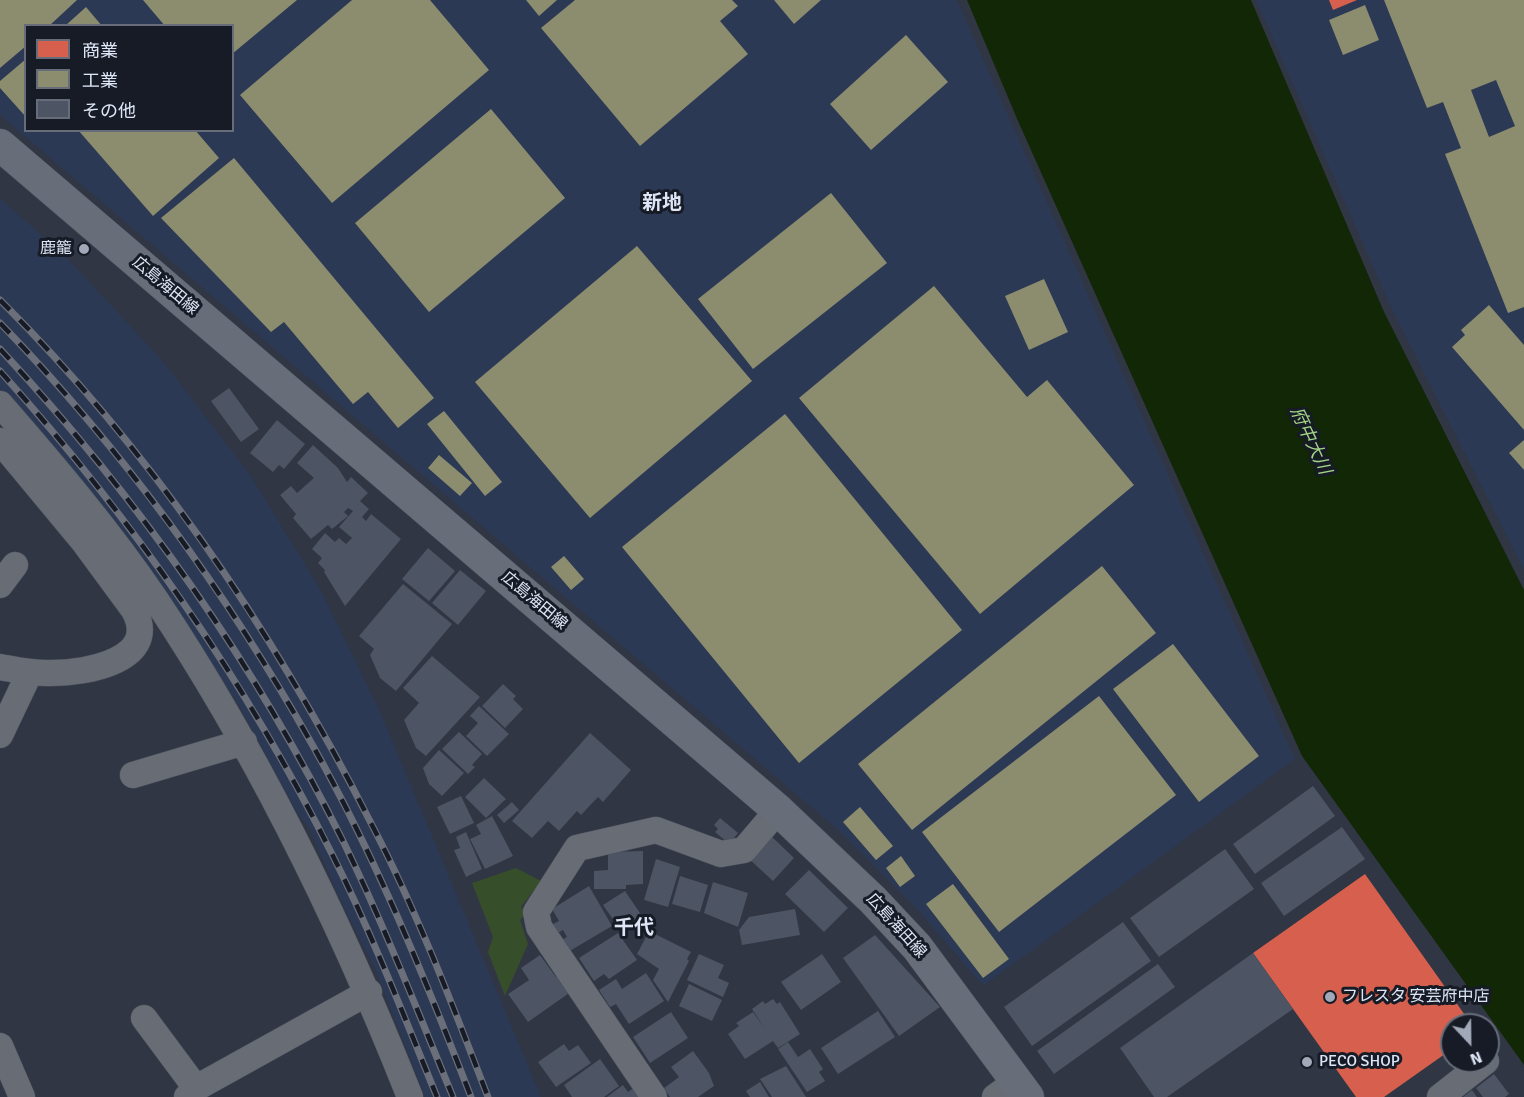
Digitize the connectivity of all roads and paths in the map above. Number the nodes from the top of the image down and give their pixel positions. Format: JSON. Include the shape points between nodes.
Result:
{"nodes":[{"id":1,"x":0,"y":145,"type":"edge"},
{"id":2,"x":0,"y":405,"type":"edge"},
{"id":3,"x":0,"y":441,"type":"edge"},
{"id":4,"x":15,"y":565,"type":"dead end"},
{"id":5,"x":0,"y":585,"type":"edge"},
{"id":6,"x":0,"y":667,"type":"edge"},
{"id":7,"x":30,"y":672,"type":"junction"},
{"id":8,"x":0,"y":735,"type":"edge"},
{"id":9,"x":244,"y":742,"type":"junction"},
{"id":10,"x":133,"y":775,"type":"dead end"},
{"id":11,"x":778,"y":810,"type":"junction"},
{"id":12,"x":369,"y":992,"type":"junction"},
{"id":13,"x":144,"y":1018,"type":"dead end"},
{"id":14,"x":0,"y":1046,"type":"edge"},
{"id":15,"x":1471,"y":1073,"type":"edge"},
{"id":16,"x":1013,"y":1092,"type":"edge"},
{"id":17,"x":191,"y":1093,"type":"edge"},
{"id":18,"x":22,"y":1097,"type":"edge"},
{"id":19,"x":410,"y":1097,"type":"edge"},
{"id":20,"x":654,"y":1097,"type":"edge"},
{"id":21,"x":1440,"y":1097,"type":"edge"}],
"edges":[{"from":1,"to":11,"type":"main road","name":"広島海田線"},
{"from":2,"to":9,"type":"street","via":[[51,463],[148,589]]},
{"from":3,"to":7,"type":"street","via":[[84,542],[140,621],[138,643],[120,659],[68,672]]},
{"from":4,"to":5,"type":"street"},
{"from":6,"to":7,"type":"street"},
{"from":7,"to":8,"type":"street"},
{"from":9,"to":10,"type":"street"},
{"from":9,"to":12,"type":"street","via":[[311,868]]},
{"from":11,"to":16,"type":"main road","name":"広島海田線","via":[[917,947]]},
{"from":11,"to":20,"type":"street","via":[[744,850],[721,854],[656,830],[577,848],[536,912],[539,927]]},
{"from":12,"to":17,"type":"street"},
{"from":12,"to":19,"type":"street"},
{"from":13,"to":17,"type":"street"},
{"from":14,"to":18,"type":"street"},
{"from":15,"to":21,"type":"street"}]}
